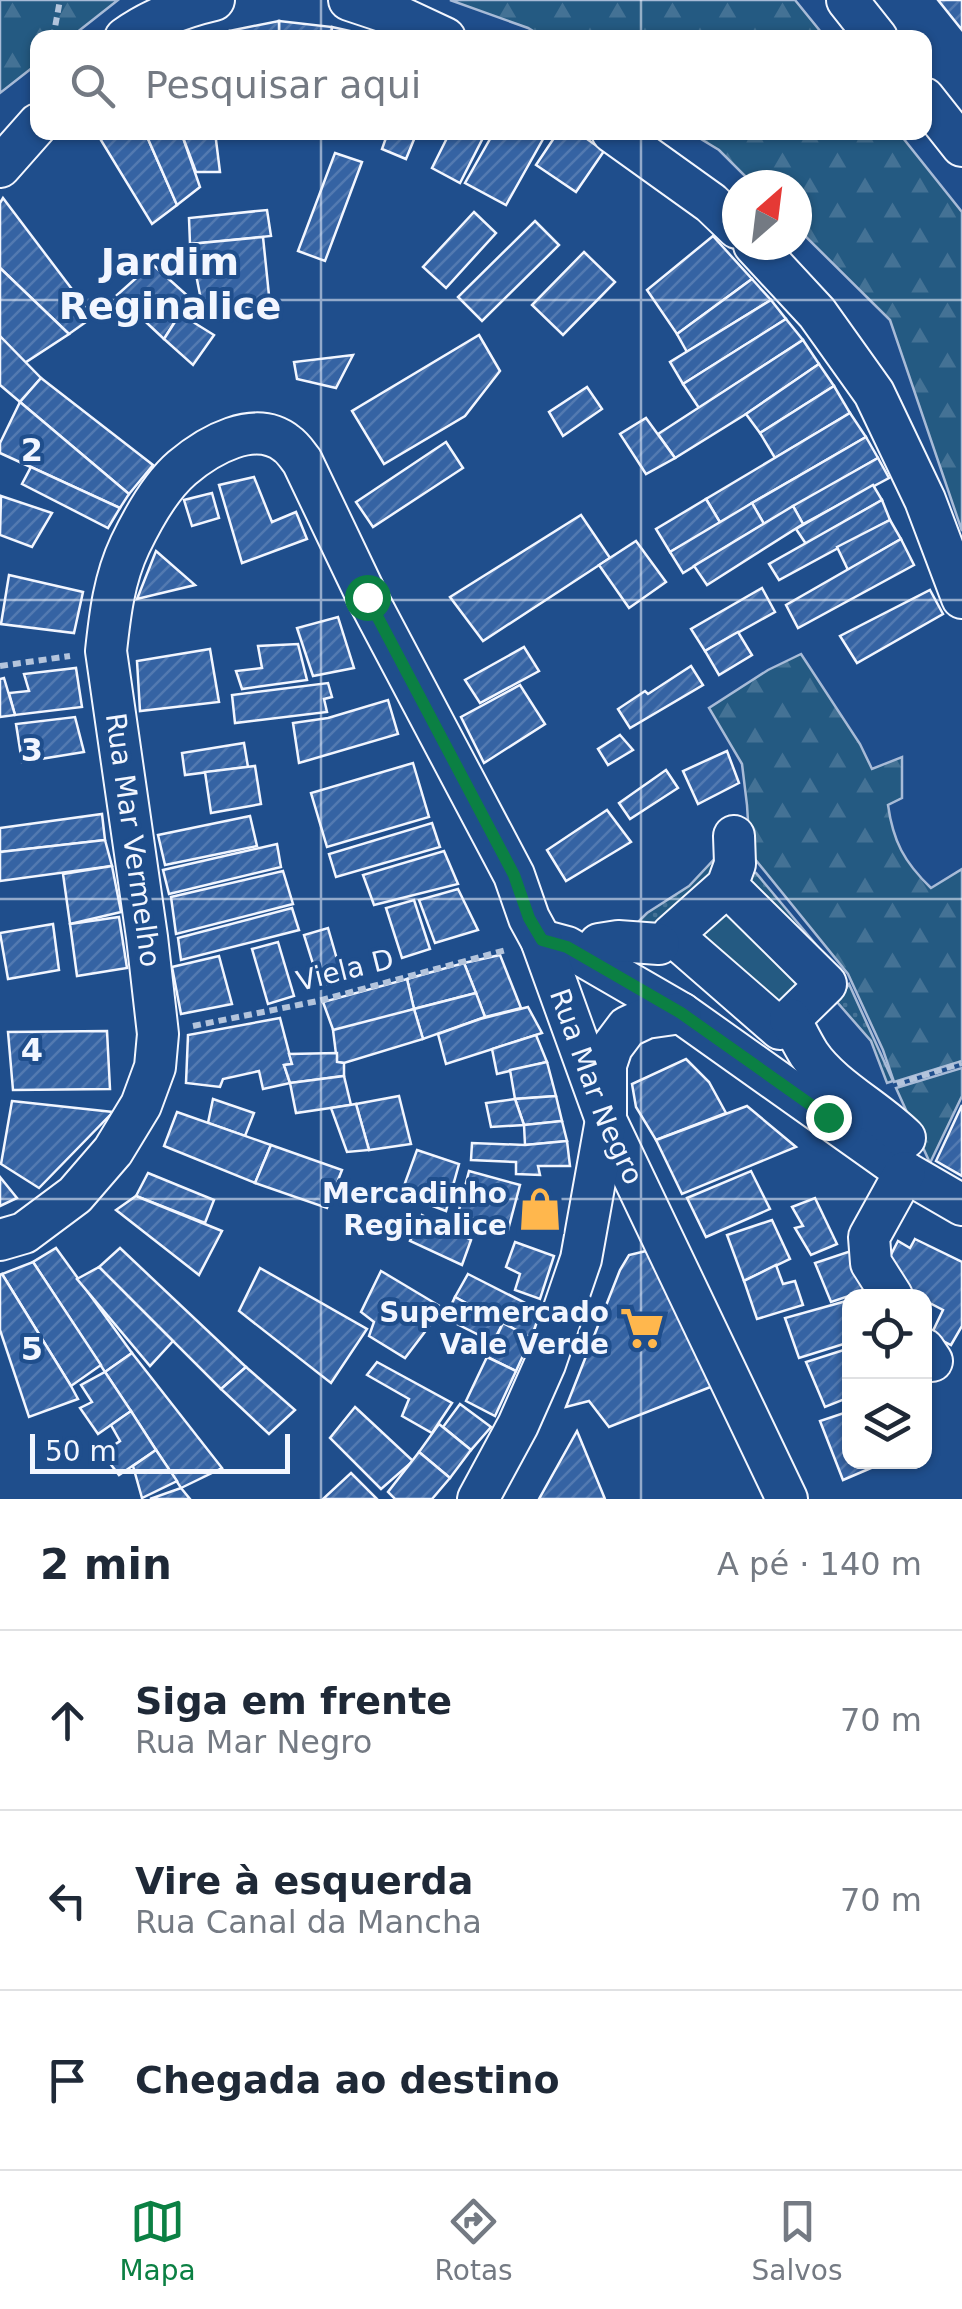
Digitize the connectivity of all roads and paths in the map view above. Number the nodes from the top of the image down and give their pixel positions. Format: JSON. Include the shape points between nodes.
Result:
{"nodes":[{"id":1,"x":60,"y":0,"type":"edge"},
{"id":2,"x":214,"y":0,"type":"edge"},
{"id":3,"x":348,"y":0,"type":"edge"},
{"id":4,"x":848,"y":0,"type":"edge"},
{"id":5,"x":54,"y":30,"type":"edge"},
{"id":6,"x":136,"y":30,"type":"edge"},
{"id":7,"x":427,"y":30,"type":"edge"},
{"id":8,"x":871,"y":30,"type":"edge"},
{"id":9,"x":932,"y":108,"type":"edge"},
{"id":10,"x":30,"y":133,"type":"edge"},
{"id":11,"x":623,"y":140,"type":"edge"},
{"id":12,"x":962,"y":146,"type":"edge"},
{"id":13,"x":0,"y":167,"type":"edge"},
{"id":14,"x":722,"y":214,"type":"edge"},
{"id":15,"x":768,"y":260,"type":"edge"},
{"id":16,"x":248,"y":433,"type":"joint"},
{"id":17,"x":962,"y":598,"type":"edge"},
{"id":18,"x":106,"y":650,"type":"junction"},
{"id":19,"x":0,"y":666,"type":"edge"},
{"id":20,"x":734,"y":836,"type":"dead end"},
{"id":21,"x":727,"y":886,"type":"junction"},
{"id":22,"x":542,"y":940,"type":"junction"},
{"id":23,"x":599,"y":944,"type":"dead end"},
{"id":24,"x":658,"y":951,"type":"junction"},
{"id":25,"x":716,"y":972,"type":"junction"},
{"id":26,"x":684,"y":1008,"type":"junction"},
{"id":27,"x":158,"y":1034,"type":"junction"},
{"id":28,"x":790,"y":1042,"type":"junction"},
{"id":29,"x":962,"y":1064,"type":"edge"},
{"id":30,"x":865,"y":1094,"type":"junction"},
{"id":31,"x":606,"y":1120,"type":"junction"},
{"id":32,"x":909,"y":1156,"type":"junction"},
{"id":33,"x":962,"y":1206,"type":"edge"},
{"id":34,"x":0,"y":1240,"type":"edge"},
{"id":35,"x":888,"y":1289,"type":"edge"},
{"id":36,"x":478,"y":1499,"type":"edge"},
{"id":37,"x":787,"y":1499,"type":"edge"}],
"edges":[{"from":1,"to":5,"type":"path"},
{"from":2,"to":6,"type":"street"},
{"from":3,"to":7,"type":"street"},
{"from":4,"to":8,"type":"street"},
{"from":9,"to":12,"type":"street"},
{"from":10,"to":13,"type":"street"},
{"from":11,"to":14,"type":"street"},
{"from":15,"to":17,"type":"street","via":[[818,313],[874,393]]},
{"from":16,"to":18,"type":"street","name":"Rua Mar Vermelho","via":[[180,470],[151,506],[120,572]]},
{"from":16,"to":22,"type":"street","name":"Rua Mar Negro","via":[[286,442],[302,462]]},
{"from":18,"to":19,"type":"path"},
{"from":18,"to":27,"type":"street","name":"Rua Mar Vermelho"},
{"from":20,"to":21,"type":"street"},
{"from":21,"to":24,"type":"street"},
{"from":21,"to":28,"type":"street","via":[[826,984]]},
{"from":22,"to":26,"type":"street"},
{"from":22,"to":27,"type":"path","name":"Viela D","via":[[318,1001]]},
{"from":22,"to":31,"type":"street","name":"Rua Mar Negro"},
{"from":23,"to":24,"type":"street","via":[[618,941]]},
{"from":24,"to":25,"type":"street"},
{"from":25,"to":26,"type":"street"},
{"from":25,"to":28,"type":"street"},
{"from":26,"to":31,"type":"street","via":[[627,1027],[612,1047]]},
{"from":26,"to":32,"type":"street"},
{"from":27,"to":34,"type":"street","name":"Rua Mar Vermelho","via":[[141,1105],[113,1151],[75,1196],[24,1233]]},
{"from":28,"to":30,"type":"street","via":[[829,1076]]},
{"from":29,"to":30,"type":"path"},
{"from":30,"to":32,"type":"street"},
{"from":31,"to":36,"type":"street","via":[[581,1259],[538,1379]]},
{"from":31,"to":37,"type":"street","name":"Rua Mar Negro"},
{"from":32,"to":33,"type":"street"},
{"from":32,"to":35,"type":"street","via":[[869,1238],[871,1263]]}]}
